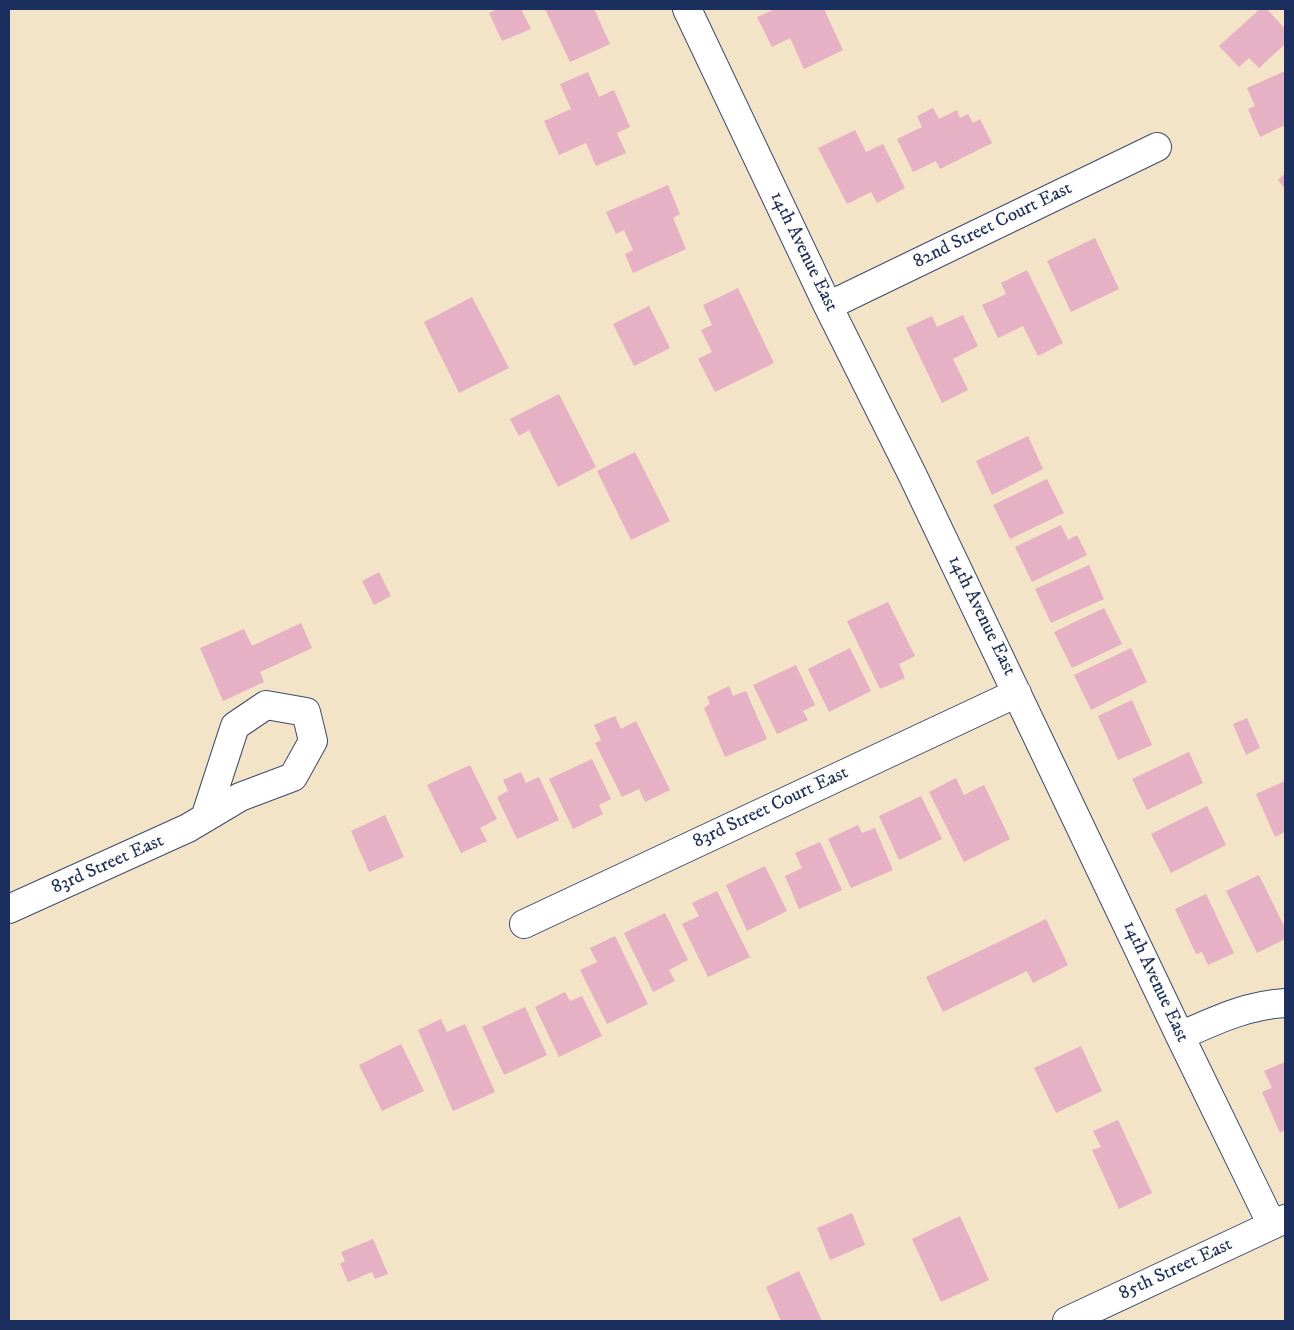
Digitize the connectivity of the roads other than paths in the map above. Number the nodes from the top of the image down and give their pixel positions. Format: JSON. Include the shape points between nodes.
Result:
{"nodes":[{"id":1,"x":686,"y":9,"type":"edge"},
{"id":2,"x":1157,"y":146,"type":"dead end"},
{"id":3,"x":828,"y":306,"type":"junction"},
{"id":4,"x":1017,"y":693,"type":"junction"},
{"id":5,"x":205,"y":818,"type":"dead end"},
{"id":6,"x":9,"y":909,"type":"edge"},
{"id":7,"x":524,"y":924,"type":"dead end"},
{"id":8,"x":1285,"y":1004,"type":"edge"},
{"id":9,"x":1180,"y":1036,"type":"junction"},
{"id":10,"x":1279,"y":1222,"type":"edge"},
{"id":11,"x":1067,"y":1321,"type":"edge"}],
"edges":[{"from":1,"to":3,"type":"street","name":"14th Avenue East"},
{"from":2,"to":3,"type":"street","name":"82nd Street Court East"},
{"from":3,"to":4,"type":"street","name":"14th Avenue East"},
{"from":4,"to":7,"type":"street","name":"83rd Street Court East"},
{"from":4,"to":9,"type":"street","name":"14th Avenue East"},
{"from":5,"to":6,"type":"street","name":"83rd Street East"},
{"from":8,"to":9,"type":"street","via":[[1250,1008]]},
{"from":9,"to":10,"type":"street","name":"14th Avenue East"},
{"from":10,"to":11,"type":"street","name":"85th Street East"}]}
